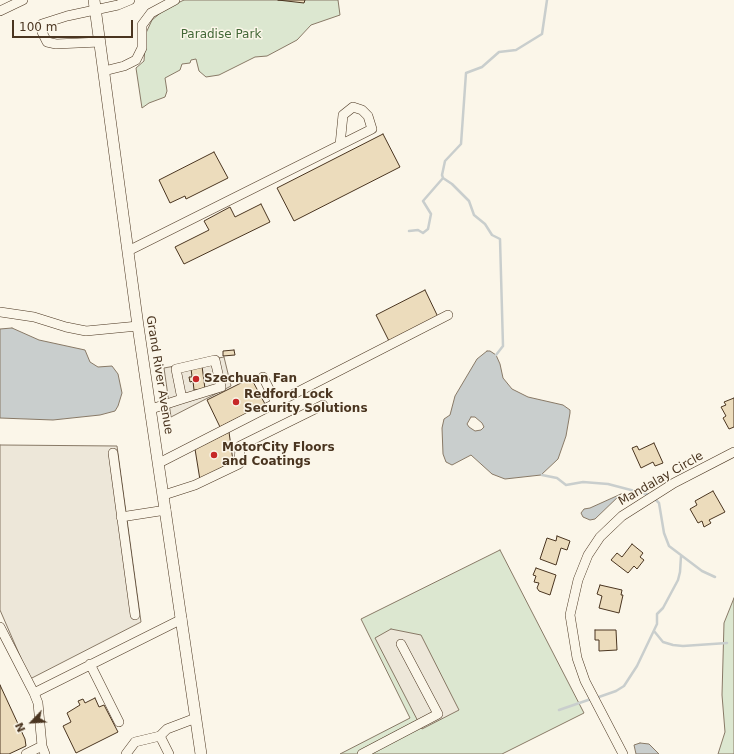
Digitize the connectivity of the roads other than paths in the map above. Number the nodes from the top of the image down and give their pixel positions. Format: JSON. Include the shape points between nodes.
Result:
{"nodes":[{"id":1,"x":23,"y":0,"type":"edge"},
{"id":2,"x":130,"y":0,"type":"edge"},
{"id":3,"x":175,"y":0,"type":"edge"},
{"id":4,"x":95,"y":5,"type":"edge"},
{"id":5,"x":0,"y":11,"type":"edge"},
{"id":6,"x":100,"y":42,"type":"junction"},
{"id":7,"x":104,"y":71,"type":"junction"},
{"id":8,"x":340,"y":145,"type":"dead end"},
{"id":9,"x":128,"y":251,"type":"junction"},
{"id":10,"x":0,"y":312,"type":"edge"},
{"id":11,"x":448,"y":315,"type":"dead end"},
{"id":12,"x":138,"y":326,"type":"junction"},
{"id":13,"x":263,"y":377,"type":"dead end"},
{"id":14,"x":182,"y":399,"type":"junction"},
{"id":15,"x":276,"y":403,"type":"junction"},
{"id":16,"x":323,"y":405,"type":"dead end"},
{"id":17,"x":151,"y":409,"type":"junction"},
{"id":18,"x":734,"y":452,"type":"edge"},
{"id":19,"x":113,"y":453,"type":"dead end"},
{"id":20,"x":159,"y":462,"type":"junction"},
{"id":21,"x":164,"y":495,"type":"junction"},
{"id":22,"x":166,"y":510,"type":"junction"},
{"id":23,"x":121,"y":517,"type":"junction"},
{"id":24,"x":135,"y":615,"type":"dead end"},
{"id":25,"x":182,"y":619,"type":"junction"},
{"id":26,"x":0,"y":627,"type":"edge"},
{"id":27,"x":401,"y":644,"type":"dead end"},
{"id":28,"x":90,"y":664,"type":"junction"},
{"id":29,"x":34,"y":692,"type":"junction"},
{"id":30,"x":196,"y":718,"type":"junction"},
{"id":31,"x":119,"y":722,"type":"dead end"},
{"id":32,"x":160,"y":736,"type":"junction"},
{"id":33,"x":44,"y":750,"type":"edge"},
{"id":34,"x":26,"y":754,"type":"edge"},
{"id":35,"x":126,"y":754,"type":"edge"},
{"id":36,"x":169,"y":754,"type":"edge"},
{"id":37,"x":201,"y":754,"type":"edge"},
{"id":38,"x":362,"y":754,"type":"edge"},
{"id":39,"x":622,"y":754,"type":"edge"}],
"edges":[{"from":1,"to":5,"type":"street"},
{"from":2,"to":4,"type":"street","via":[[118,5]]},
{"from":3,"to":7,"type":"street","via":[[151,13],[142,25],[142,48],[136,60]]},
{"from":4,"to":6,"type":"main road","name":"Grand River Avenue"},
{"from":4,"to":6,"type":"street","via":[[42,24],[42,32],[47,42],[56,44]]},
{"from":6,"to":7,"type":"main road","name":"Grand River Avenue"},
{"from":7,"to":9,"type":"main road","name":"Grand River Avenue"},
{"from":8,"to":9,"type":"street"},
{"from":9,"to":12,"type":"main road","name":"Grand River Avenue"},
{"from":10,"to":12,"type":"street","via":[[34,317],[86,331]]},
{"from":11,"to":15,"type":"street"},
{"from":12,"to":17,"type":"main road","name":"Grand River Avenue"},
{"from":13,"to":15,"type":"street"},
{"from":14,"to":14,"type":"street","via":[[221,387],[215,360],[176,369]]},
{"from":14,"to":17,"type":"street"},
{"from":15,"to":20,"type":"street"},
{"from":16,"to":21,"type":"street","via":[[240,446],[239,464],[195,485]]},
{"from":17,"to":20,"type":"main road","name":"Grand River Avenue"},
{"from":18,"to":39,"type":"street","name":"Mandalay Circle","via":[[674,483],[622,516],[600,538],[588,555],[578,580],[570,614],[577,658],[585,681]]},
{"from":19,"to":23,"type":"street"},
{"from":20,"to":21,"type":"main road","name":"Grand River Avenue"},
{"from":21,"to":22,"type":"main road","name":"Grand River Avenue"},
{"from":22,"to":23,"type":"street"},
{"from":22,"to":25,"type":"main road","name":"Grand River Avenue"},
{"from":23,"to":24,"type":"street"},
{"from":25,"to":28,"type":"street"},
{"from":25,"to":30,"type":"main road","name":"Grand River Avenue"},
{"from":26,"to":29,"type":"street"},
{"from":27,"to":38,"type":"street","via":[[438,714]]},
{"from":28,"to":29,"type":"street"},
{"from":28,"to":31,"type":"street"},
{"from":29,"to":33,"type":"street","via":[[38,703]]},
{"from":30,"to":32,"type":"street","via":[[167,729]]},
{"from":30,"to":37,"type":"main road","name":"Grand River Avenue"},
{"from":32,"to":35,"type":"street","via":[[135,742]]},
{"from":32,"to":36,"type":"street"},
{"from":33,"to":34,"type":"street"}]}
